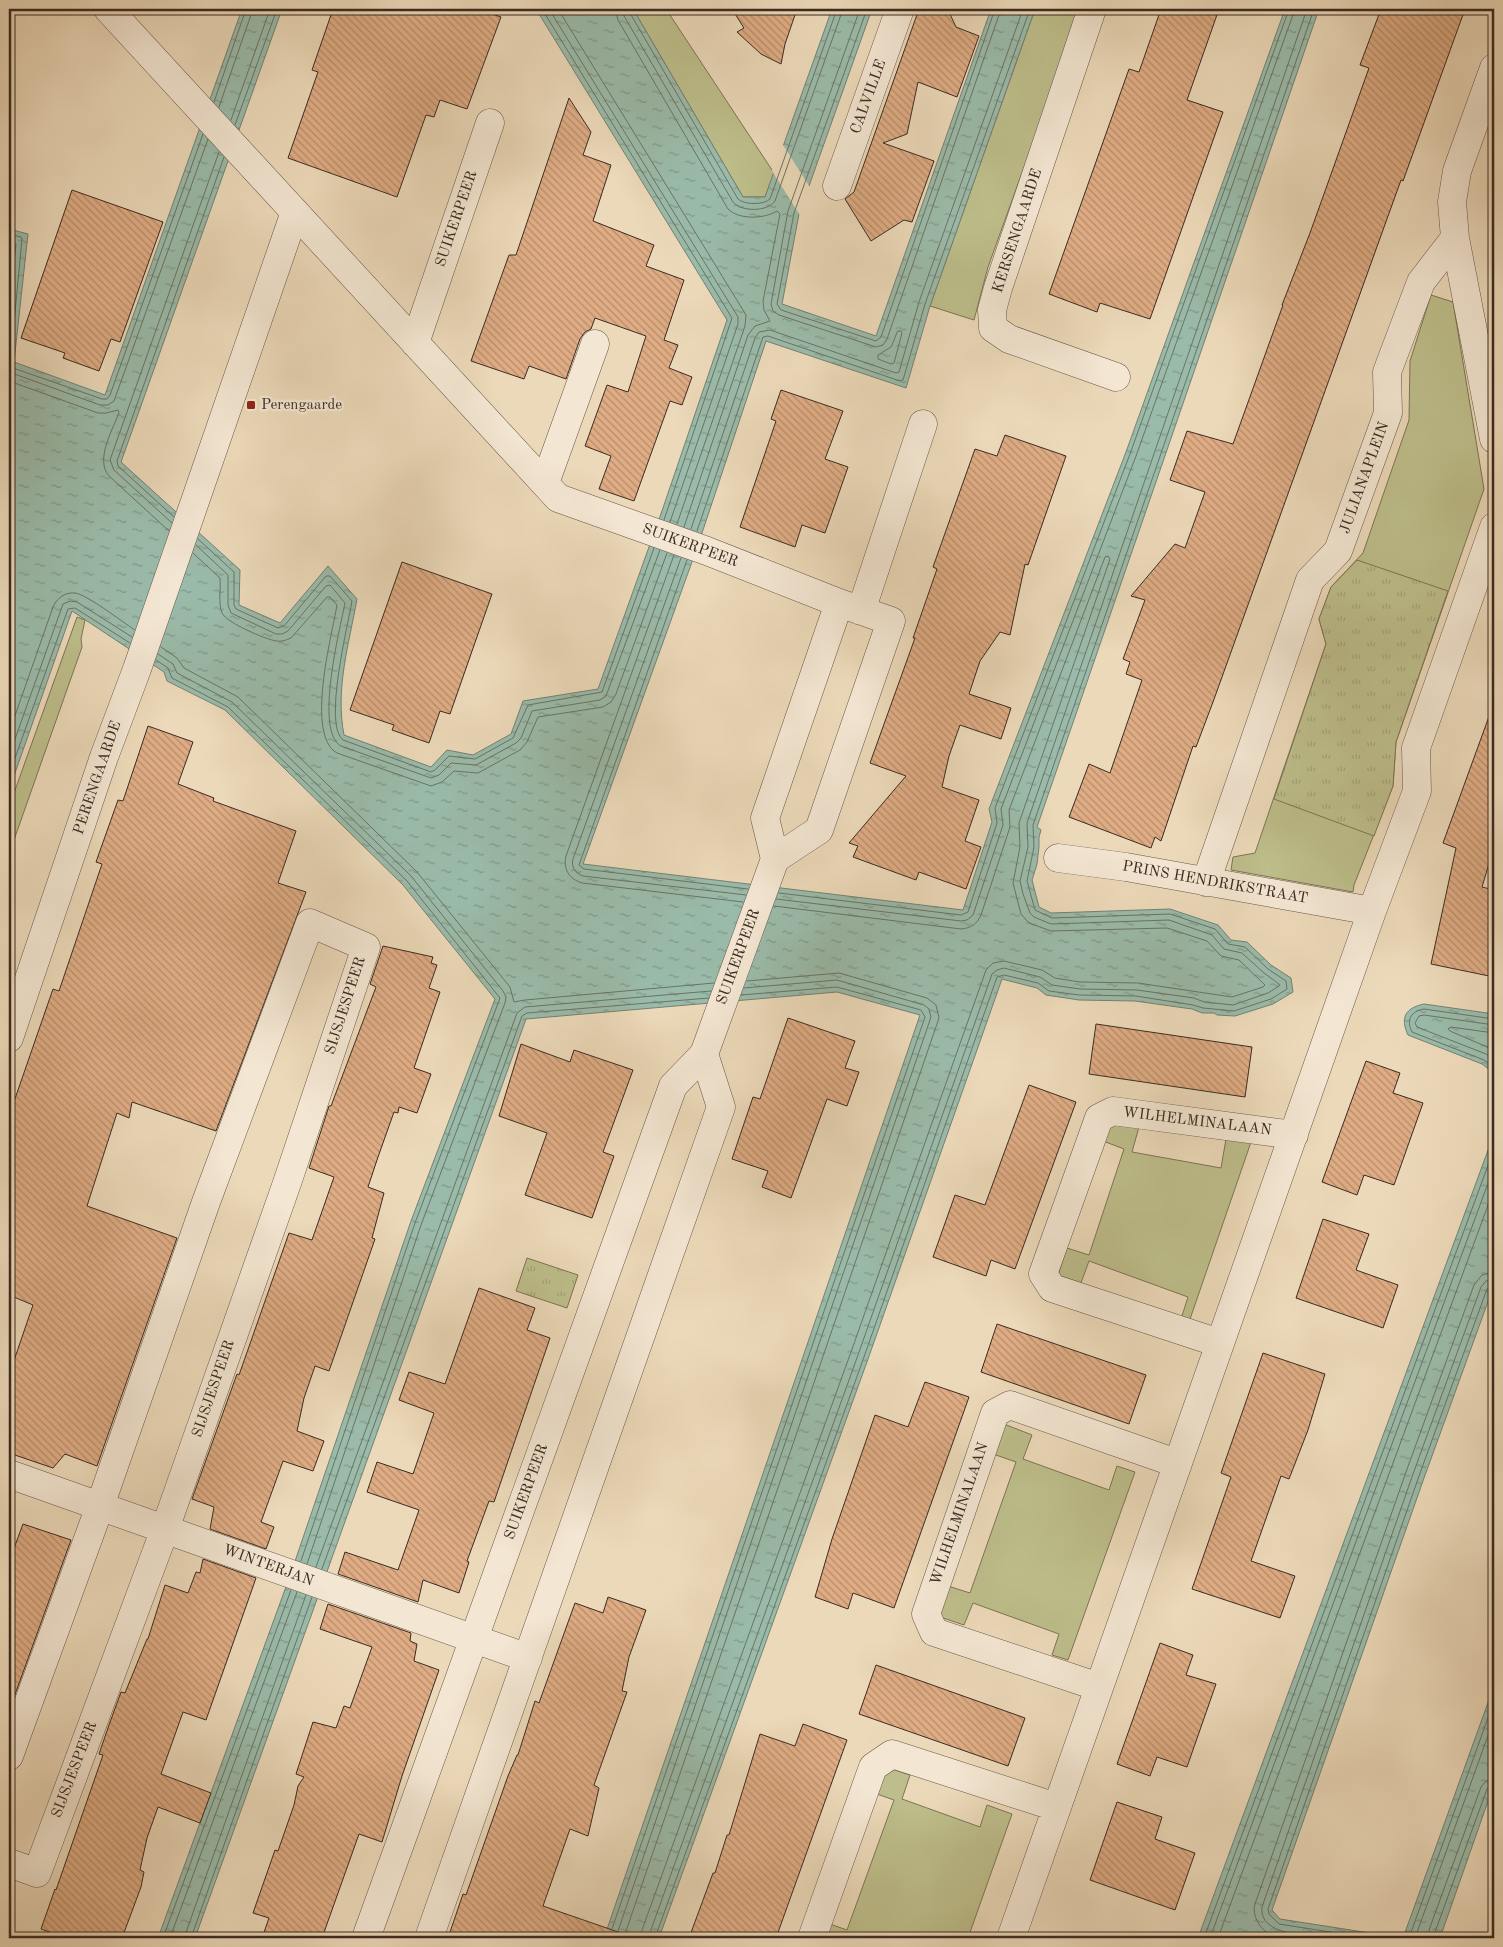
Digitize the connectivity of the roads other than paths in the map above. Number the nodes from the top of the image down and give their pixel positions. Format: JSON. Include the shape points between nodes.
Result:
{"nodes":[{"id":1,"x":108,"y":9,"type":"edge"},
{"id":2,"x":900,"y":9,"type":"edge"},
{"id":3,"x":1092,"y":9,"type":"edge"},
{"id":4,"x":1494,"y":68,"type":"edge"},
{"id":5,"x":490,"y":123,"type":"dead end"},
{"id":6,"x":837,"y":186,"type":"dead end"},
{"id":7,"x":295,"y":212,"type":"junction"},
{"id":8,"x":1455,"y":238,"type":"junction"},
{"id":9,"x":415,"y":343,"type":"junction"},
{"id":10,"x":595,"y":344,"type":"dead end"},
{"id":11,"x":1116,"y":377,"type":"dead end"},
{"id":12,"x":923,"y":424,"type":"dead end"},
{"id":13,"x":1494,"y":439,"type":"edge"},
{"id":14,"x":545,"y":484,"type":"junction"},
{"id":15,"x":1494,"y":528,"type":"edge"},
{"id":16,"x":850,"y":607,"type":"junction"},
{"id":17,"x":1058,"y":858,"type":"dead end"},
{"id":18,"x":775,"y":859,"type":"junction"},
{"id":19,"x":1206,"y":882,"type":"junction"},
{"id":20,"x":1372,"y":911,"type":"junction"},
{"id":21,"x":9,"y":1038,"type":"edge"},
{"id":22,"x":704,"y":1054,"type":"junction"},
{"id":23,"x":1294,"y":1135,"type":"junction"},
{"id":24,"x":1219,"y":1343,"type":"junction"},
{"id":25,"x":1176,"y":1463,"type":"junction"},
{"id":26,"x":9,"y":1474,"type":"edge"},
{"id":27,"x":100,"y":1506,"type":"junction"},
{"id":28,"x":166,"y":1530,"type":"junction"},
{"id":29,"x":474,"y":1638,"type":"junction"},
{"id":30,"x":528,"y":1658,"type":"junction"},
{"id":31,"x":1099,"y":1686,"type":"junction"},
{"id":32,"x":9,"y":1756,"type":"edge"},
{"id":33,"x":1056,"y":1807,"type":"junction"},
{"id":34,"x":9,"y":1863,"type":"edge"},
{"id":35,"x":366,"y":1938,"type":"edge"},
{"id":36,"x":430,"y":1938,"type":"edge"},
{"id":37,"x":812,"y":1938,"type":"edge"},
{"id":38,"x":1011,"y":1938,"type":"edge"}],
"edges":[{"from":1,"to":7,"type":"street"},
{"from":2,"to":6,"type":"street","name":"CALVILLE"},
{"from":3,"to":11,"type":"street","name":"KERSENGAARDE","via":[[998,288],[992,310],[993,328],[1009,340]]},
{"from":4,"to":8,"type":"street","via":[[1457,171],[1452,202]]},
{"from":5,"to":9,"type":"street","name":"SUIKERPEER"},
{"from":7,"to":9,"type":"street","name":"SUIKERPEER"},
{"from":7,"to":21,"type":"street","name":"PERENGAARDE"},
{"from":8,"to":13,"type":"street"},
{"from":8,"to":19,"type":"street","name":"JULIANAPLEIN","via":[[1421,282],[1387,372],[1388,413],[1385,422],[1338,551],[1310,580]]},
{"from":9,"to":14,"type":"street","name":"SUIKERPEER"},
{"from":10,"to":14,"type":"street"},
{"from":12,"to":16,"type":"street"},
{"from":14,"to":16,"type":"street","name":"SUIKERPEER","via":[[558,498]]},
{"from":15,"to":20,"type":"street","via":[[1416,748],[1417,790]]},
{"from":16,"to":18,"type":"street","via":[[765,818]]},
{"from":16,"to":18,"type":"street","name":"SUIKERPEER","via":[[890,621],[820,830]]},
{"from":17,"to":19,"type":"street","name":"PRINS HENDRIKSTRAAT"},
{"from":18,"to":22,"type":"street","name":"SUIKERPEER"},
{"from":19,"to":20,"type":"street","name":"PRINS HENDRIKSTRAAT"},
{"from":20,"to":23,"type":"street","name":"WILHELMINALAAN"},
{"from":22,"to":29,"type":"street","name":"SUIKERPEER","via":[[673,1086]]},
{"from":22,"to":30,"type":"street","via":[[721,1107]]},
{"from":23,"to":24,"type":"street","name":"WILHELMINALAAN"},
{"from":23,"to":24,"type":"street","name":"WILHELMINALAAN","via":[[1113,1111],[1099,1118],[1043,1274],[1052,1288]]},
{"from":24,"to":25,"type":"street","name":"WILHELMINALAAN"},
{"from":25,"to":31,"type":"street","name":"WILHELMINALAAN"},
{"from":25,"to":31,"type":"street","name":"WILHELMINALAAN","via":[[1010,1405],[995,1413],[926,1614],[934,1632]]},
{"from":26,"to":27,"type":"street","name":"WINTERJAN"},
{"from":27,"to":28,"type":"street","name":"WINTERJAN"},
{"from":27,"to":28,"type":"street","name":"SIJSJESPEER","via":[[206,1202],[310,923],[366,948]]},
{"from":27,"to":32,"type":"street","name":"SIJSJESPEER"},
{"from":28,"to":29,"type":"street","name":"WINTERJAN"},
{"from":28,"to":34,"type":"street","name":"SIJSJESPEER","via":[[37,1873]]},
{"from":29,"to":30,"type":"street","name":"WINTERJAN"},
{"from":29,"to":35,"type":"street","name":"SUIKERPEER"},
{"from":30,"to":36,"type":"street"},
{"from":31,"to":33,"type":"street","name":"WILHELMINALAAN"},
{"from":33,"to":37,"type":"street","via":[[892,1754],[873,1767]]},
{"from":33,"to":38,"type":"street","name":"WILHELMINALAAN"}]}
